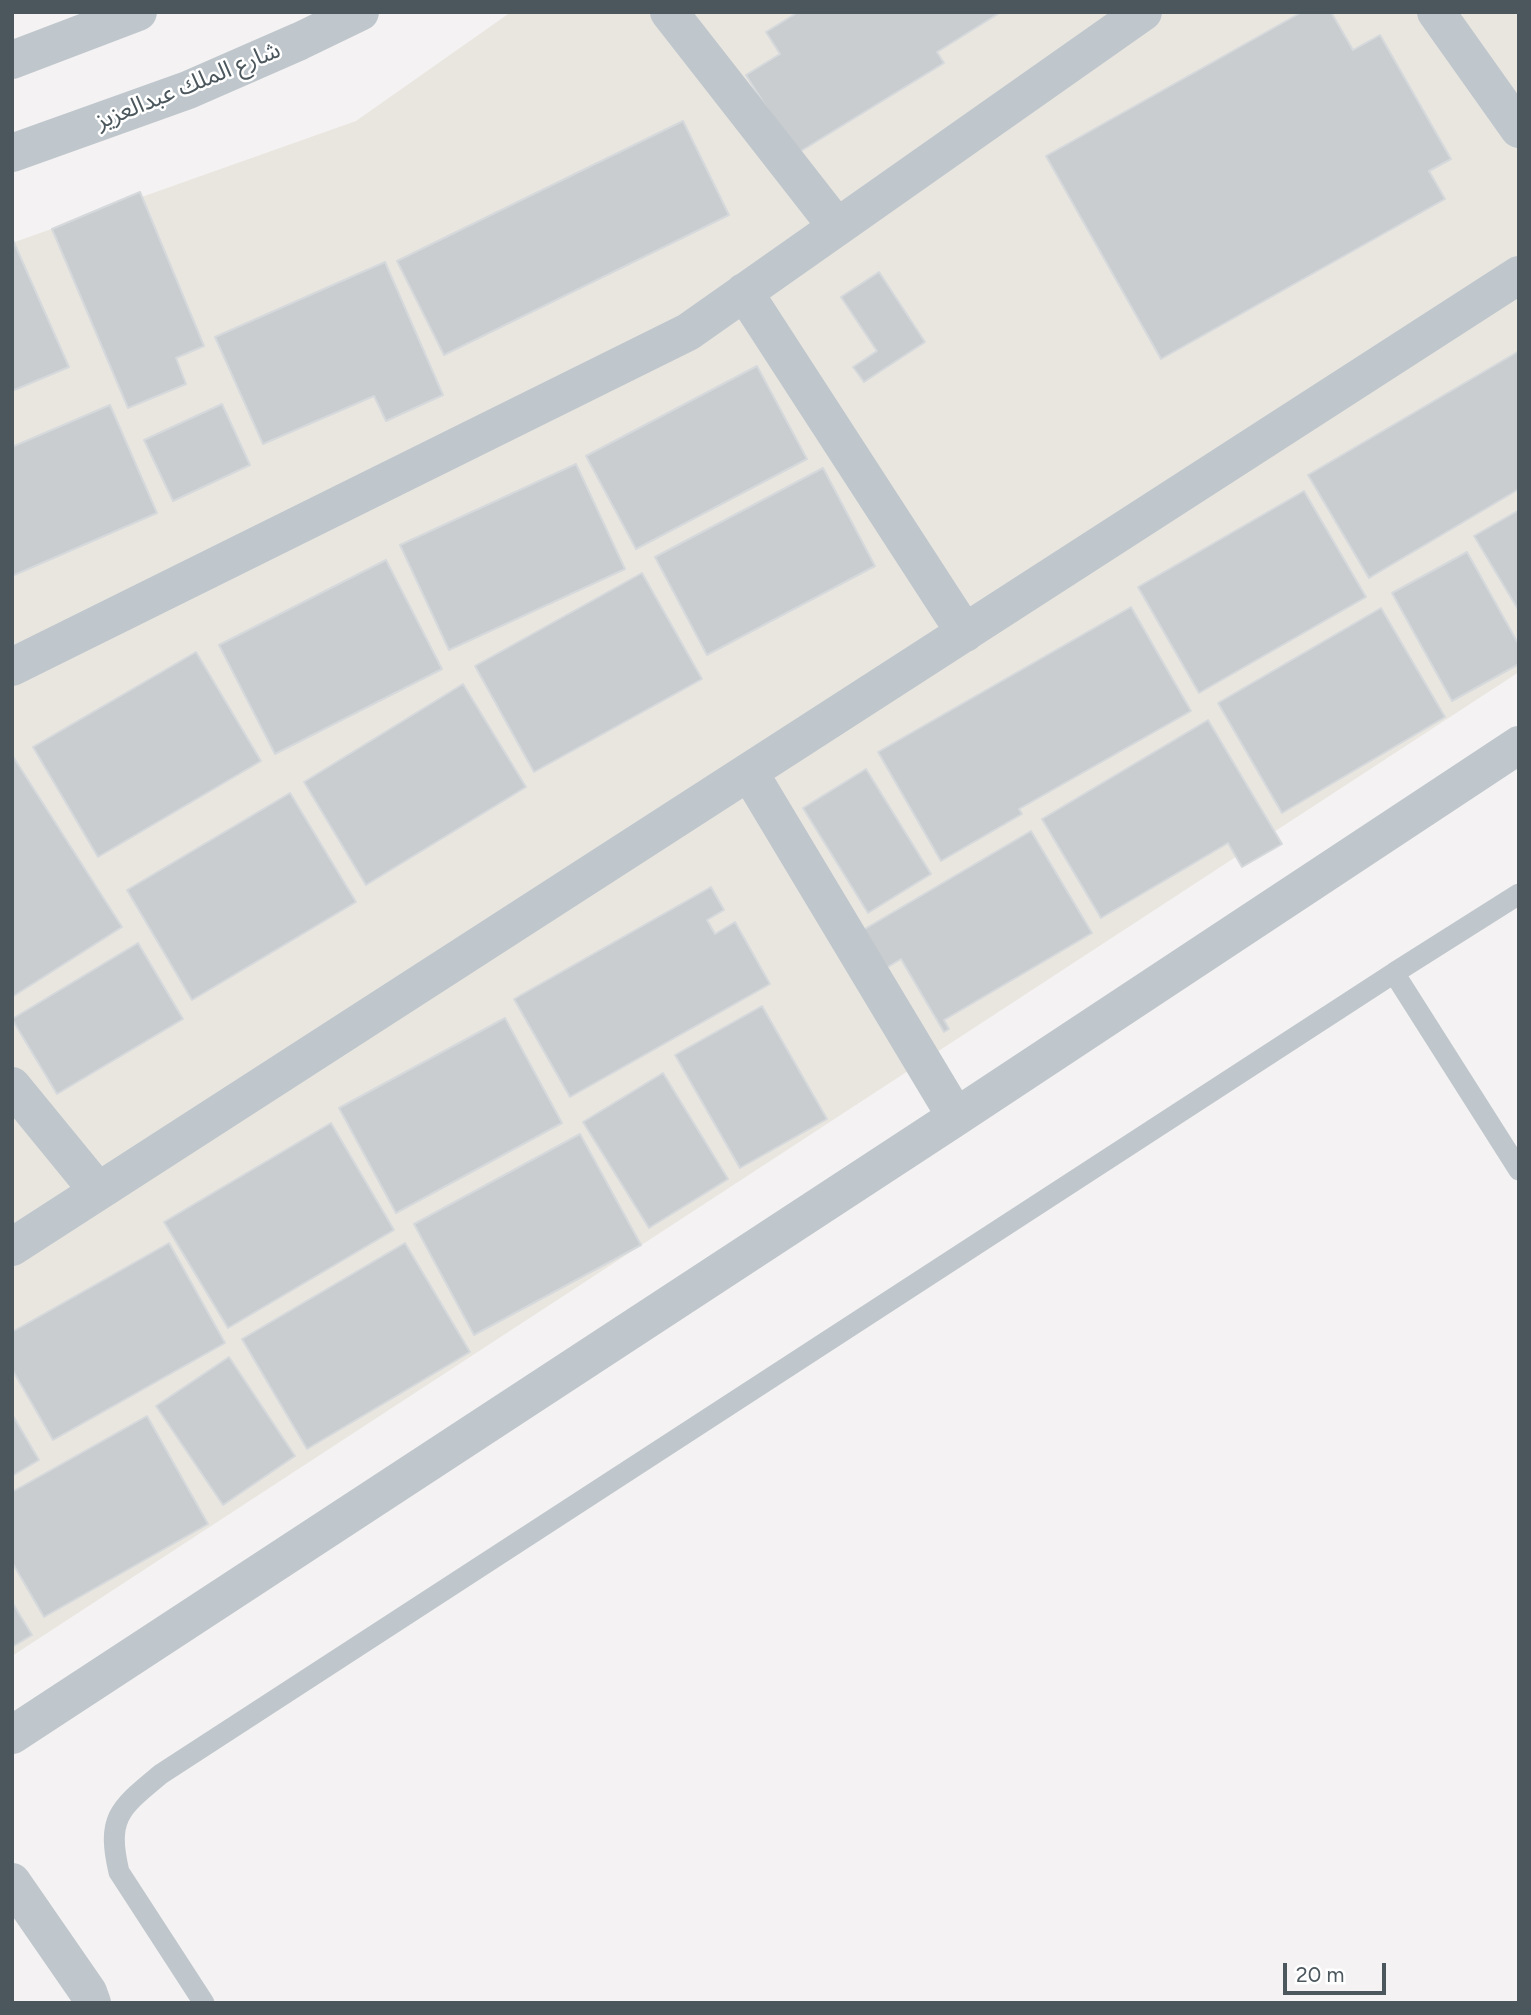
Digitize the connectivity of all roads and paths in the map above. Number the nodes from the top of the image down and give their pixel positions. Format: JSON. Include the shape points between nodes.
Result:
{"nodes":[{"id":1,"x":138,"y":12,"type":"edge"},
{"id":2,"x":360,"y":12,"type":"edge"},
{"id":3,"x":669,"y":12,"type":"edge"},
{"id":4,"x":1143,"y":12,"type":"edge"},
{"id":5,"x":1436,"y":12,"type":"edge"},
{"id":6,"x":12,"y":60,"type":"edge"},
{"id":7,"x":1519,"y":129,"type":"edge"},
{"id":8,"x":12,"y":153,"type":"edge"},
{"id":9,"x":837,"y":227,"type":"junction"},
{"id":10,"x":1519,"y":275,"type":"edge"},
{"id":11,"x":744,"y":292,"type":"junction"},
{"id":12,"x":965,"y":633,"type":"junction"},
{"id":13,"x":12,"y":667,"type":"edge"},
{"id":14,"x":1519,"y":745,"type":"edge"},
{"id":15,"x":749,"y":772,"type":"junction"},
{"id":16,"x":1519,"y":894,"type":"edge"},
{"id":17,"x":1394,"y":973,"type":"junction"},
{"id":18,"x":12,"y":1086,"type":"edge"},
{"id":19,"x":956,"y":1117,"type":"junction"},
{"id":20,"x":1519,"y":1170,"type":"edge"},
{"id":21,"x":98,"y":1191,"type":"junction"},
{"id":22,"x":12,"y":1247,"type":"edge"},
{"id":23,"x":12,"y":1735,"type":"edge"},
{"id":24,"x":12,"y":1882,"type":"edge"},
{"id":25,"x":92,"y":2003,"type":"edge"},
{"id":26,"x":204,"y":2003,"type":"edge"}],
"edges":[{"from":1,"to":6,"type":"street"},
{"from":2,"to":8,"type":"street","name":"شارع الملك عبدالعزيز","via":[[188,90]]},
{"from":3,"to":9,"type":"street"},
{"from":4,"to":9,"type":"street"},
{"from":5,"to":7,"type":"street"},
{"from":9,"to":11,"type":"street"},
{"from":10,"to":12,"type":"street"},
{"from":11,"to":12,"type":"street"},
{"from":11,"to":13,"type":"street","via":[[688,332]]},
{"from":12,"to":15,"type":"street"},
{"from":14,"to":19,"type":"street"},
{"from":15,"to":19,"type":"street"},
{"from":15,"to":21,"type":"street"},
{"from":16,"to":17,"type":"lane"},
{"from":17,"to":20,"type":"lane"},
{"from":17,"to":26,"type":"lane","via":[[161,1774],[115,1820],[113,1847],[119,1872]]},
{"from":18,"to":21,"type":"street"},
{"from":19,"to":23,"type":"street"},
{"from":21,"to":22,"type":"street"},
{"from":24,"to":25,"type":"street"}]}
